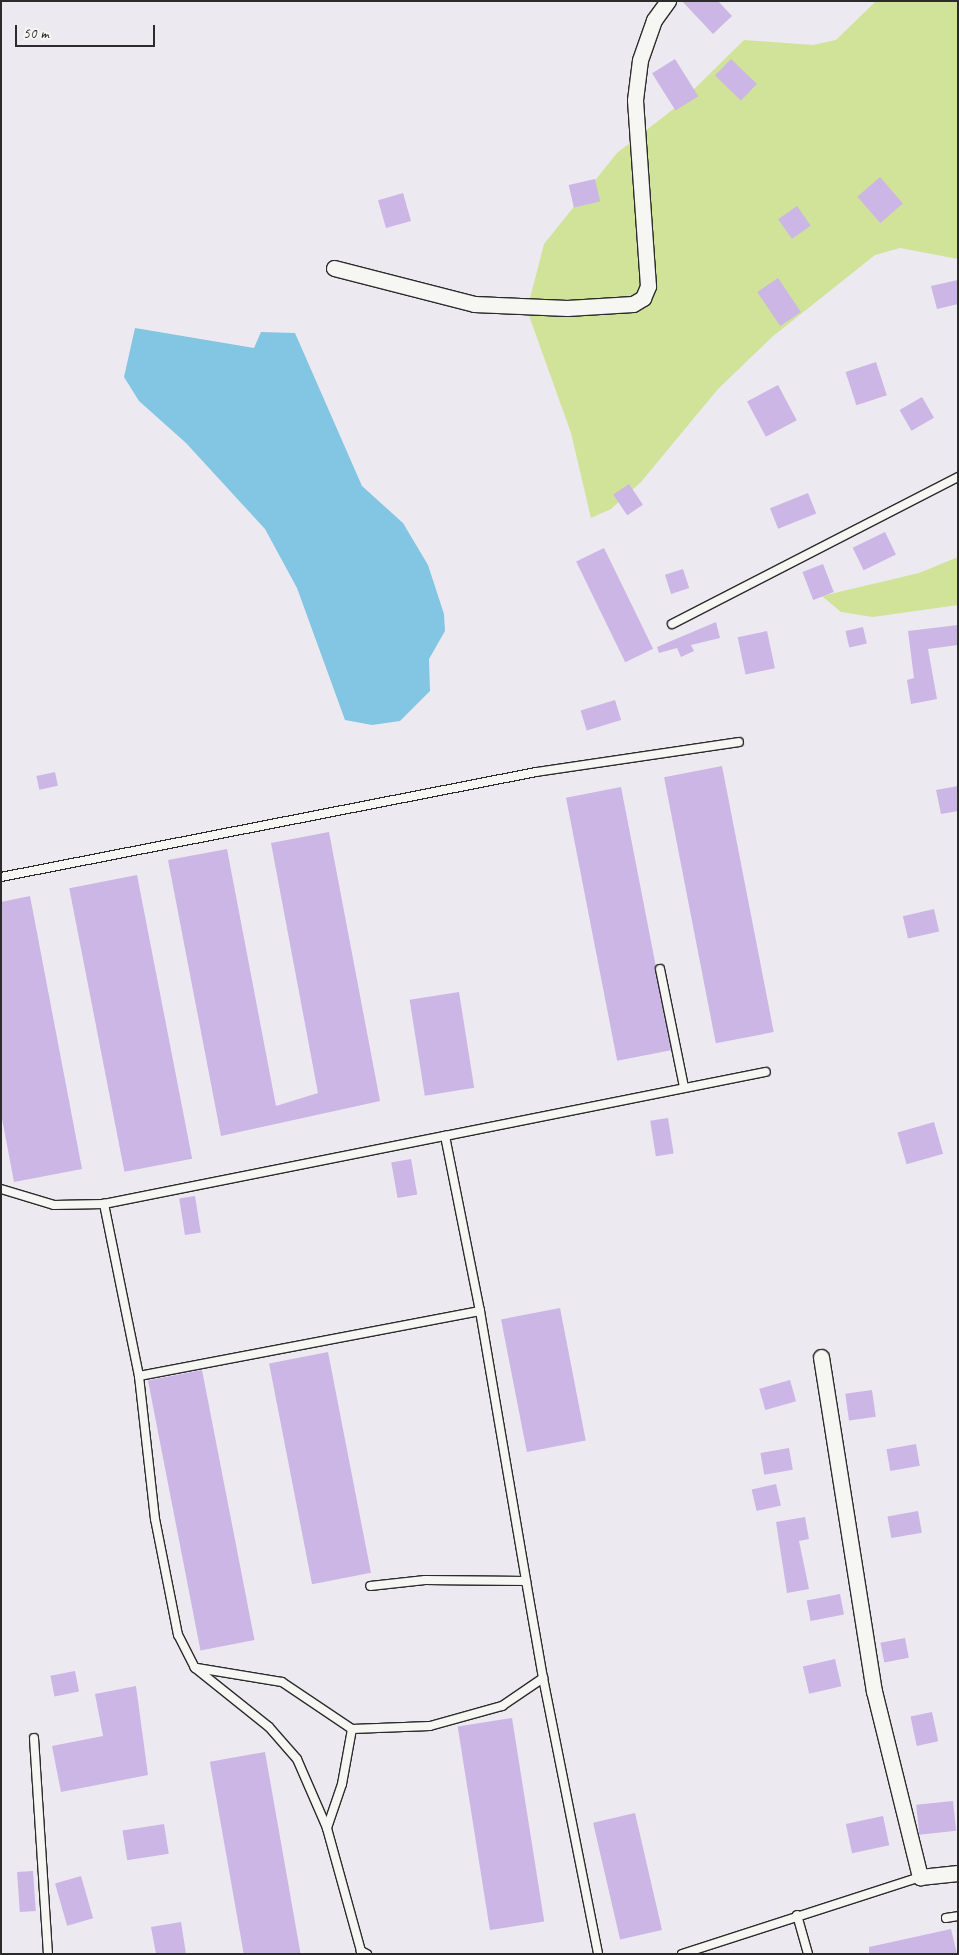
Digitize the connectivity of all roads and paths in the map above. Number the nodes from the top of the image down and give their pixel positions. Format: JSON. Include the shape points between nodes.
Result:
{"nodes":[{"id":1,"x":668,"y":1,"type":"edge"},
{"id":2,"x":334,"y":268,"type":"dead end"},
{"id":3,"x":958,"y":477,"type":"edge"},
{"id":4,"x":672,"y":624,"type":"dead end"},
{"id":5,"x":740,"y":742,"type":"dead end"},
{"id":6,"x":1,"y":877,"type":"edge"},
{"id":7,"x":660,"y":969,"type":"dead end"},
{"id":8,"x":766,"y":1072,"type":"dead end"},
{"id":9,"x":684,"y":1087,"type":"junction"},
{"id":10,"x":446,"y":1136,"type":"junction"},
{"id":11,"x":1,"y":1189,"type":"edge"},
{"id":12,"x":104,"y":1204,"type":"junction"},
{"id":13,"x":480,"y":1311,"type":"junction"},
{"id":14,"x":821,"y":1357,"type":"dead end"},
{"id":15,"x":139,"y":1376,"type":"junction"},
{"id":16,"x":526,"y":1581,"type":"junction"},
{"id":17,"x":370,"y":1586,"type":"dead end"},
{"id":18,"x":196,"y":1668,"type":"junction"},
{"id":19,"x":543,"y":1678,"type":"junction"},
{"id":20,"x":352,"y":1729,"type":"junction"},
{"id":21,"x":34,"y":1738,"type":"dead end"},
{"id":22,"x":326,"y":1828,"type":"junction"},
{"id":23,"x":958,"y":1873,"type":"edge"},
{"id":24,"x":920,"y":1877,"type":"junction"},
{"id":25,"x":797,"y":1914,"type":"junction"},
{"id":26,"x":958,"y":1916,"type":"edge"},
{"id":27,"x":946,"y":1918,"type":"dead end"},
{"id":28,"x":363,"y":1953,"type":"edge"},
{"id":29,"x":695,"y":1953,"type":"edge"},
{"id":30,"x":48,"y":1954,"type":"edge"},
{"id":31,"x":598,"y":1954,"type":"edge"},
{"id":32,"x":682,"y":1954,"type":"edge"},
{"id":33,"x":808,"y":1954,"type":"edge"}],
"edges":[{"from":1,"to":2,"type":"street","via":[[654,20],[640,60],[636,100],[648,286],[643,298],[633,304],[567,308],[474,304]]},
{"from":3,"to":4,"type":"lane"},
{"from":5,"to":6,"type":"lane","via":[[536,772]]},
{"from":7,"to":9,"type":"lane"},
{"from":8,"to":9,"type":"lane"},
{"from":9,"to":10,"type":"lane"},
{"from":10,"to":12,"type":"lane"},
{"from":10,"to":13,"type":"lane"},
{"from":11,"to":12,"type":"lane","via":[[54,1205]]},
{"from":12,"to":15,"type":"lane"},
{"from":13,"to":15,"type":"lane"},
{"from":13,"to":16,"type":"lane"},
{"from":14,"to":24,"type":"street","via":[[874,1691]]},
{"from":15,"to":18,"type":"lane","via":[[155,1519],[178,1635]]},
{"from":16,"to":17,"type":"lane","via":[[425,1580]]},
{"from":16,"to":19,"type":"lane"},
{"from":18,"to":20,"type":"lane","via":[[282,1682]]},
{"from":18,"to":22,"type":"lane","via":[[269,1727],[297,1759]]},
{"from":19,"to":20,"type":"lane","via":[[502,1706],[430,1726]]},
{"from":19,"to":31,"type":"lane"},
{"from":20,"to":22,"type":"lane","via":[[342,1784]]},
{"from":21,"to":30,"type":"lane"},
{"from":22,"to":28,"type":"lane"},
{"from":23,"to":24,"type":"street"},
{"from":24,"to":25,"type":"lane"},
{"from":25,"to":29,"type":"lane"},
{"from":25,"to":33,"type":"lane"},
{"from":26,"to":27,"type":"lane"},
{"from":29,"to":32,"type":"lane"}]}
